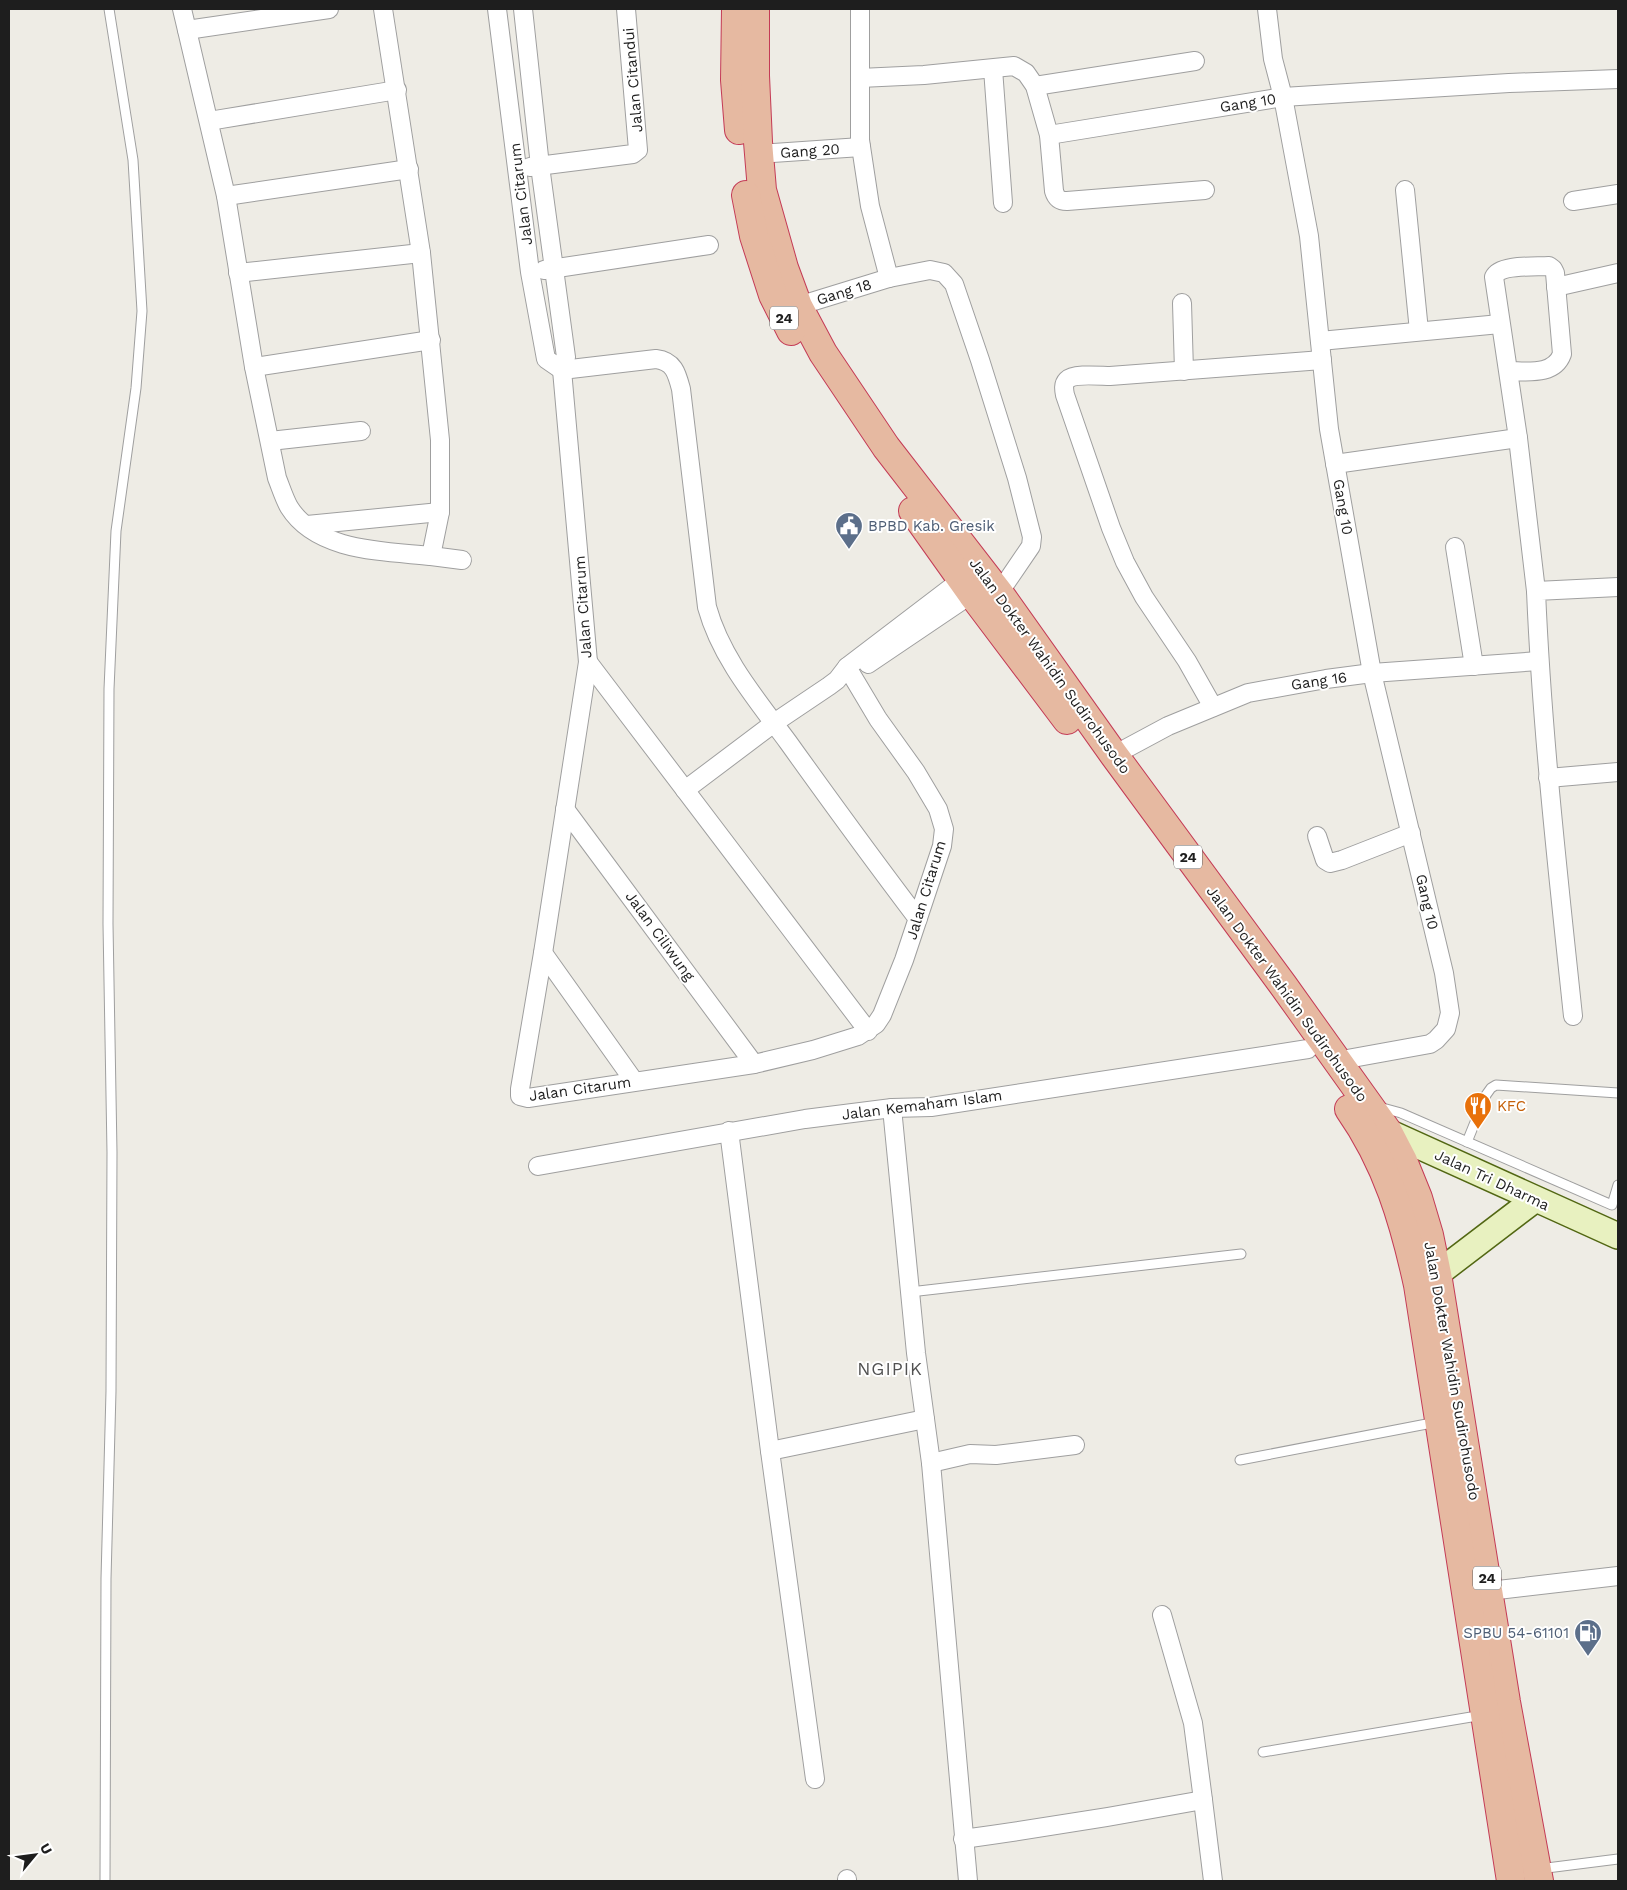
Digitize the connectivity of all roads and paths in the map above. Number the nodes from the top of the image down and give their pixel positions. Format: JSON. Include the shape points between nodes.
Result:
{"nodes":[{"id":1,"x":109,"y":9,"type":"edge"},
{"id":2,"x":182,"y":9,"type":"edge"},
{"id":3,"x":329,"y":9,"type":"edge"},
{"id":4,"x":383,"y":9,"type":"edge"},
{"id":5,"x":497,"y":9,"type":"edge"},
{"id":6,"x":522,"y":9,"type":"edge"},
{"id":7,"x":626,"y":9,"type":"edge"},
{"id":8,"x":736,"y":9,"type":"edge"},
{"id":9,"x":755,"y":9,"type":"edge"},
{"id":10,"x":860,"y":9,"type":"edge"},
{"id":11,"x":1267,"y":9,"type":"edge"},
{"id":12,"x":187,"y":30,"type":"junction"},
{"id":13,"x":1195,"y":61,"type":"dead end"},
{"id":14,"x":994,"y":69,"type":"junction"},
{"id":15,"x":860,"y":78,"type":"junction"},
{"id":16,"x":1618,"y":79,"type":"edge"},
{"id":17,"x":1035,"y":86,"type":"junction"},
{"id":18,"x":396,"y":90,"type":"junction"},
{"id":19,"x":1283,"y":96,"type":"junction"},
{"id":20,"x":209,"y":121,"type":"junction"},
{"id":21,"x":1049,"y":135,"type":"junction"},
{"id":22,"x":861,"y":147,"type":"junction"},
{"id":23,"x":759,"y":154,"type":"junction"},
{"id":24,"x":540,"y":166,"type":"junction"},
{"id":25,"x":409,"y":169,"type":"junction"},
{"id":26,"x":519,"y":169,"type":"junction"},
{"id":27,"x":1205,"y":190,"type":"dead end"},
{"id":28,"x":1404,"y":190,"type":"dead end"},
{"id":29,"x":1618,"y":194,"type":"edge"},
{"id":30,"x":226,"y":196,"type":"junction"},
{"id":31,"x":1573,"y":201,"type":"dead end"},
{"id":32,"x":1003,"y":203,"type":"dead end"},
{"id":33,"x":709,"y":245,"type":"dead end"},
{"id":34,"x":421,"y":254,"type":"junction"},
{"id":35,"x":555,"y":268,"type":"junction"},
{"id":36,"x":530,"y":272,"type":"junction"},
{"id":37,"x":238,"y":273,"type":"junction"},
{"id":38,"x":1618,"y":273,"type":"edge"},
{"id":39,"x":889,"y":278,"type":"junction"},
{"id":40,"x":1556,"y":287,"type":"junction"},
{"id":41,"x":1182,"y":303,"type":"dead end"},
{"id":42,"x":798,"y":306,"type":"junction"},
{"id":43,"x":1500,"y":324,"type":"junction"},
{"id":44,"x":1419,"y":331,"type":"junction"},
{"id":45,"x":431,"y":340,"type":"junction"},
{"id":46,"x":1320,"y":341,"type":"junction"},
{"id":47,"x":1322,"y":360,"type":"junction"},
{"id":48,"x":254,"y":367,"type":"junction"},
{"id":49,"x":562,"y":370,"type":"junction"},
{"id":50,"x":1184,"y":371,"type":"junction"},
{"id":51,"x":1508,"y":371,"type":"junction"},
{"id":52,"x":362,"y":430,"type":"dead end"},
{"id":53,"x":1518,"y":438,"type":"junction"},
{"id":54,"x":270,"y":441,"type":"junction"},
{"id":55,"x":1335,"y":464,"type":"junction"},
{"id":56,"x":440,"y":512,"type":"junction"},
{"id":57,"x":307,"y":525,"type":"junction"},
{"id":58,"x":1455,"y":546,"type":"dead end"},
{"id":59,"x":430,"y":556,"type":"junction"},
{"id":60,"x":462,"y":560,"type":"dead end"},
{"id":61,"x":980,"y":583,"type":"junction"},
{"id":62,"x":1618,"y":587,"type":"edge"},
{"id":63,"x":1536,"y":591,"type":"junction"},
{"id":64,"x":1539,"y":661,"type":"junction"},
{"id":65,"x":588,"y":662,"type":"junction"},
{"id":66,"x":1474,"y":666,"type":"junction"},
{"id":67,"x":1372,"y":673,"type":"junction"},
{"id":68,"x":845,"y":674,"type":"junction"},
{"id":69,"x":1213,"y":707,"type":"junction"},
{"id":70,"x":774,"y":723,"type":"junction"},
{"id":71,"x":1114,"y":755,"type":"junction"},
{"id":72,"x":1618,"y":772,"type":"edge"},
{"id":73,"x":1548,"y":778,"type":"junction"},
{"id":74,"x":685,"y":790,"type":"junction"},
{"id":75,"x":565,"y":809,"type":"junction"},
{"id":76,"x":1411,"y":834,"type":"junction"},
{"id":77,"x":1317,"y":836,"type":"dead end"},
{"id":78,"x":918,"y":919,"type":"junction"},
{"id":79,"x":543,"y":953,"type":"junction"},
{"id":80,"x":1573,"y":1016,"type":"dead end"},
{"id":81,"x":868,"y":1031,"type":"junction"},
{"id":82,"x":1308,"y":1049,"type":"junction"},
{"id":83,"x":1336,"y":1061,"type":"junction"},
{"id":84,"x":754,"y":1064,"type":"junction"},
{"id":85,"x":634,"y":1081,"type":"junction"},
{"id":86,"x":1618,"y":1093,"type":"edge"},
{"id":87,"x":1366,"y":1103,"type":"junction"},
{"id":88,"x":892,"y":1108,"type":"junction"},
{"id":89,"x":729,"y":1132,"type":"junction"},
{"id":90,"x":1377,"y":1132,"type":"junction"},
{"id":91,"x":1466,"y":1142,"type":"junction"},
{"id":92,"x":538,"y":1166,"type":"dead end"},
{"id":93,"x":1618,"y":1185,"type":"edge"},
{"id":94,"x":1539,"y":1188,"type":"junction"},
{"id":95,"x":1618,"y":1236,"type":"edge"},
{"id":96,"x":1241,"y":1254,"type":"dead end"},
{"id":97,"x":1428,"y":1280,"type":"junction"},
{"id":98,"x":910,"y":1292,"type":"junction"},
{"id":99,"x":925,"y":1419,"type":"junction"},
{"id":100,"x":1440,"y":1421,"type":"junction"},
{"id":101,"x":1075,"y":1444,"type":"dead end"},
{"id":102,"x":770,"y":1451,"type":"junction"},
{"id":103,"x":1240,"y":1460,"type":"dead end"},
{"id":104,"x":931,"y":1463,"type":"junction"},
{"id":105,"x":1618,"y":1576,"type":"edge"},
{"id":106,"x":1489,"y":1591,"type":"junction"},
{"id":107,"x":1162,"y":1615,"type":"dead end"},
{"id":108,"x":1486,"y":1715,"type":"junction"},
{"id":109,"x":1263,"y":1752,"type":"dead end"},
{"id":110,"x":815,"y":1779,"type":"dead end"},
{"id":111,"x":1203,"y":1800,"type":"junction"},
{"id":112,"x":963,"y":1839,"type":"junction"},
{"id":113,"x":1618,"y":1859,"type":"edge"},
{"id":114,"x":1539,"y":1875,"type":"edge"},
{"id":115,"x":106,"y":1881,"type":"edge"},
{"id":116,"x":968,"y":1881,"type":"edge"},
{"id":117,"x":1213,"y":1881,"type":"edge"},
{"id":118,"x":1511,"y":1881,"type":"edge"}],
"edges":[{"from":1,"to":115,"type":"lane","via":[[132,160],[142,311],[136,388],[116,531],[109,689],[108,924],[112,1152]]},
{"from":2,"to":12,"type":"street"},
{"from":3,"to":12,"type":"street"},
{"from":4,"to":18,"type":"street"},
{"from":5,"to":26,"type":"street","name":"Jalan Citarum"},
{"from":6,"to":24,"type":"street","name":"Jalan Citarum"},
{"from":7,"to":24,"type":"street","name":"Jalan Citandui","via":[[638,150],[633,154]]},
{"from":8,"to":61,"type":"highway","name":"Jalan Dokter Wahidin Sudirohusodo","number":"24","via":[[735,80],[741,169],[754,236],[773,295],[807,363],[846,421],[906,501]]},
{"from":9,"to":23,"type":"highway","name":"Jalan Dokter Wahidin Sudirohusodo","number":"24"},
{"from":10,"to":15,"type":"street"},
{"from":11,"to":19,"type":"street"},
{"from":12,"to":20,"type":"street"},
{"from":13,"to":17,"type":"street"},
{"from":14,"to":15,"type":"street"},
{"from":14,"to":17,"type":"street","via":[[1014,66],[1021,69]]},
{"from":14,"to":32,"type":"street"},
{"from":15,"to":22,"type":"street"},
{"from":16,"to":19,"type":"street"},
{"from":17,"to":21,"type":"street"},
{"from":18,"to":20,"type":"street"},
{"from":18,"to":25,"type":"street"},
{"from":19,"to":21,"type":"street","name":"Gang 10"},
{"from":19,"to":46,"type":"street","name":"Gang 10","via":[[1309,236]]},
{"from":20,"to":30,"type":"street"},
{"from":21,"to":27,"type":"street","via":[[1054,190],[1060,200]]},
{"from":22,"to":23,"type":"street","name":"Gang 20"},
{"from":22,"to":39,"type":"street","via":[[870,206]]},
{"from":23,"to":42,"type":"highway","name":"Jalan Dokter Wahidin Sudirohusodo","number":"24","via":[[762,190],[773,233]]},
{"from":24,"to":26,"type":"street","name":"Jalan Citandui"},
{"from":24,"to":35,"type":"street","name":"Jalan Citarum"},
{"from":25,"to":30,"type":"street"},
{"from":25,"to":34,"type":"street"},
{"from":26,"to":36,"type":"street","name":"Jalan Citarum"},
{"from":28,"to":44,"type":"street"},
{"from":29,"to":31,"type":"street"},
{"from":30,"to":37,"type":"street"},
{"from":33,"to":35,"type":"street"},
{"from":34,"to":37,"type":"street"},
{"from":34,"to":45,"type":"street"},
{"from":35,"to":36,"type":"street"},
{"from":35,"to":49,"type":"street","name":"Jalan Citarum","via":[[566,357]]},
{"from":36,"to":49,"type":"street","name":"Jalan Citarum","via":[[546,360]]},
{"from":37,"to":48,"type":"street"},
{"from":38,"to":40,"type":"street"},
{"from":39,"to":42,"type":"street","name":"Gang 18"},
{"from":39,"to":61,"type":"street","name":"Gang 18","via":[[930,270],[944,273],[954,284],[1018,478],[1032,537],[1031,546]]},
{"from":40,"to":43,"type":"street","via":[[1553,269],[1549,266],[1507,268],[1496,272],[1493,280]]},
{"from":40,"to":51,"type":"street","via":[[1560,359],[1546,370]]},
{"from":41,"to":50,"type":"street"},
{"from":42,"to":61,"type":"highway","name":"Jalan Dokter Wahidin Sudirohusodo","number":"24","via":[[846,390]]},
{"from":43,"to":44,"type":"street"},
{"from":43,"to":51,"type":"street"},
{"from":44,"to":46,"type":"street"},
{"from":45,"to":48,"type":"street"},
{"from":45,"to":56,"type":"street","via":[[440,440]]},
{"from":46,"to":47,"type":"street","name":"Gang 10"},
{"from":47,"to":50,"type":"street"},
{"from":47,"to":55,"type":"street","name":"Gang 10"},
{"from":48,"to":54,"type":"street"},
{"from":49,"to":65,"type":"street","name":"Jalan Citarum"},
{"from":49,"to":70,"type":"street","via":[[656,359],[669,362],[676,373],[681,389],[707,607],[712,625],[733,666]]},
{"from":50,"to":69,"type":"street","via":[[1070,378],[1066,380],[1064,395],[1125,562]]},
{"from":51,"to":53,"type":"street"},
{"from":52,"to":54,"type":"street"},
{"from":53,"to":55,"type":"street"},
{"from":53,"to":63,"type":"street"},
{"from":54,"to":57,"type":"street","via":[[283,495],[298,518]]},
{"from":55,"to":67,"type":"street","name":"Gang 10"},
{"from":56,"to":57,"type":"street"},
{"from":56,"to":59,"type":"street"},
{"from":57,"to":59,"type":"street","via":[[351,548]]},
{"from":58,"to":66,"type":"street"},
{"from":59,"to":60,"type":"street"},
{"from":61,"to":68,"type":"street","name":"Gang 18"},
{"from":61,"to":71,"type":"highway","name":"Jalan Dokter Wahidin Sudirohusodo","number":"24"},
{"from":61,"to":82,"type":"highway","name":"Jalan Dokter Wahidin Sudirohusodo","number":"24"},
{"from":62,"to":63,"type":"street"},
{"from":63,"to":64,"type":"street"},
{"from":64,"to":66,"type":"street","name":"Gang 16"},
{"from":64,"to":73,"type":"street"},
{"from":65,"to":74,"type":"street"},
{"from":65,"to":75,"type":"street","name":"Jalan Citarum"},
{"from":66,"to":67,"type":"street","name":"Gang 16"},
{"from":67,"to":69,"type":"street","name":"Gang 16","via":[[1248,693]]},
{"from":67,"to":76,"type":"street","name":"Gang 10"},
{"from":68,"to":70,"type":"street","name":"Gang 18"},
{"from":68,"to":78,"type":"street","name":"Jalan Citarum","via":[[916,772],[938,809],[944,829],[942,846]]},
{"from":69,"to":71,"type":"street","name":"Gang 16","via":[[1168,726]]},
{"from":70,"to":74,"type":"street","name":"Gang 18"},
{"from":70,"to":78,"type":"street"},
{"from":71,"to":83,"type":"highway","name":"Jalan Dokter Wahidin Sudirohusodo","number":"24"},
{"from":72,"to":73,"type":"street"},
{"from":73,"to":80,"type":"street"},
{"from":74,"to":81,"type":"street"},
{"from":75,"to":79,"type":"street","name":"Jalan Citarum"},
{"from":75,"to":84,"type":"street","name":"Jalan Ciliwung"},
{"from":76,"to":77,"type":"street","via":[[1330,863],[1325,860]]},
{"from":76,"to":83,"type":"street","name":"Gang 10","via":[[1444,973],[1450,1013],[1446,1029],[1430,1044]]},
{"from":78,"to":81,"type":"street","name":"Jalan Citarum","via":[[882,1015]]},
{"from":79,"to":85,"type":"street"},
{"from":79,"to":85,"type":"street","name":"Jalan Citarum","via":[[520,1096],[528,1098]]},
{"from":81,"to":84,"type":"street","name":"Jalan Citarum","via":[[813,1050]]},
{"from":82,"to":88,"type":"street","name":"Jalan Kemaham Islam","via":[[932,1107]]},
{"from":82,"to":90,"type":"highway","name":"Jalan Dokter Wahidin Sudirohusodo","number":"24"},
{"from":83,"to":87,"type":"highway","name":"Jalan Dokter Wahidin Sudirohusodo","number":"24"},
{"from":84,"to":85,"type":"street","name":"Jalan Citarum"},
{"from":86,"to":91,"type":"lane","via":[[1496,1085],[1486,1095]]},
{"from":87,"to":90,"type":"highway","name":"Jalan Dokter Wahidin Sudirohusodo","number":"24"},
{"from":87,"to":91,"type":"lane","via":[[1401,1113]]},
{"from":88,"to":89,"type":"street","name":"Jalan Kemaham Islam"},
{"from":88,"to":98,"type":"street"},
{"from":89,"to":92,"type":"street","name":"Jalan Kemaham Islam"},
{"from":89,"to":102,"type":"street"},
{"from":90,"to":94,"type":"main road","name":"Jalan Tri Dharma"},
{"from":90,"to":97,"type":"highway","name":"Jalan Dokter Wahidin Sudirohusodo","number":"24","via":[[1381,1162]]},
{"from":91,"to":94,"type":"lane"},
{"from":93,"to":94,"type":"lane","via":[[1612,1205]]},
{"from":94,"to":95,"type":"main road","name":"Jalan Tri Dharma"},
{"from":94,"to":97,"type":"main road"},
{"from":96,"to":98,"type":"lane"},
{"from":97,"to":100,"type":"highway","name":"Jalan Dokter Wahidin Sudirohusodo","number":"24"},
{"from":97,"to":106,"type":"highway","name":"Jalan Dokter Wahidin Sudirohusodo","number":"24"},
{"from":98,"to":99,"type":"street"},
{"from":99,"to":102,"type":"street"},
{"from":99,"to":104,"type":"street"},
{"from":100,"to":103,"type":"lane"},
{"from":100,"to":108,"type":"highway","name":"Jalan Dokter Wahidin Sudirohusodo","number":"24"},
{"from":101,"to":104,"type":"street","via":[[996,1455],[970,1454]]},
{"from":102,"to":110,"type":"street"},
{"from":104,"to":112,"type":"street"},
{"from":105,"to":106,"type":"street"},
{"from":106,"to":114,"type":"highway","name":"Jalan Dokter Wahidin Sudirohusodo","number":"24","via":[[1506,1702]]},
{"from":107,"to":111,"type":"street","via":[[1193,1723]]},
{"from":108,"to":109,"type":"lane"},
{"from":108,"to":118,"type":"highway","name":"Jalan Dokter Wahidin Sudirohusodo","number":"24"},
{"from":111,"to":112,"type":"street","via":[[1158,1810]]},
{"from":111,"to":117,"type":"street"},
{"from":112,"to":116,"type":"street"},
{"from":113,"to":114,"type":"lane"}]}
